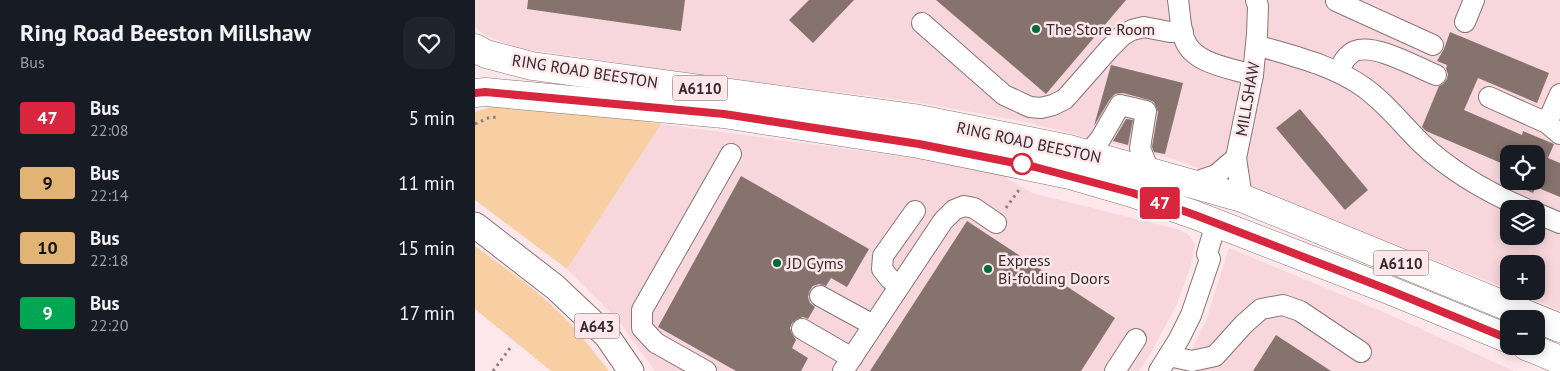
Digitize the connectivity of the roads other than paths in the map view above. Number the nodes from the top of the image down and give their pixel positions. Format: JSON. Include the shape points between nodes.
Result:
{"nodes":[{"id":1,"x":1178,"y":0,"type":"edge"},
{"id":2,"x":1256,"y":0,"type":"edge"},
{"id":3,"x":1474,"y":0,"type":"edge"},
{"id":4,"x":1336,"y":1,"type":"edge"},
{"id":5,"x":1374,"y":20,"type":"junction"},
{"id":6,"x":1465,"y":22,"type":"dead end"},
{"id":7,"x":922,"y":23,"type":"dead end"},
{"id":8,"x":1183,"y":32,"type":"junction"},
{"id":9,"x":1256,"y":45,"type":"junction"},
{"id":10,"x":1433,"y":45,"type":"dead end"},
{"id":11,"x":475,"y":48,"type":"edge"},
{"id":12,"x":1354,"y":51,"type":"junction"},
{"id":13,"x":1338,"y":71,"type":"junction"},
{"id":14,"x":1253,"y":75,"type":"junction"},
{"id":15,"x":1436,"y":75,"type":"dead end"},
{"id":16,"x":475,"y":93,"type":"edge"},
{"id":17,"x":1560,"y":94,"type":"edge"},
{"id":18,"x":1489,"y":97,"type":"dead end"},
{"id":19,"x":1553,"y":128,"type":"edge"},
{"id":20,"x":731,"y":154,"type":"dead end"},
{"id":21,"x":1088,"y":154,"type":"junction"},
{"id":22,"x":1236,"y":158,"type":"junction"},
{"id":23,"x":1149,"y":170,"type":"junction"},
{"id":24,"x":1193,"y":183,"type":"junction"},
{"id":25,"x":1241,"y":198,"type":"junction"},
{"id":26,"x":1506,"y":200,"type":"edge"},
{"id":27,"x":915,"y":211,"type":"dead end"},
{"id":28,"x":1545,"y":217,"type":"edge"},
{"id":29,"x":996,"y":223,"type":"road end"},
{"id":30,"x":1216,"y":223,"type":"junction"},
{"id":31,"x":1560,"y":223,"type":"edge"},
{"id":32,"x":475,"y":225,"type":"edge"},
{"id":33,"x":899,"y":285,"type":"junction"},
{"id":34,"x":820,"y":296,"type":"dead end"},
{"id":35,"x":873,"y":325,"type":"junction"},
{"id":36,"x":1560,"y":328,"type":"edge"},
{"id":37,"x":802,"y":329,"type":"dead end"},
{"id":38,"x":1500,"y":335,"type":"edge"},
{"id":39,"x":1136,"y":338,"type":"dead end"},
{"id":40,"x":1361,"y":352,"type":"dead end"},
{"id":41,"x":1545,"y":354,"type":"edge"},
{"id":42,"x":1560,"y":360,"type":"edge"},
{"id":43,"x":848,"y":364,"type":"edge"},
{"id":44,"x":1164,"y":364,"type":"edge"},
{"id":45,"x":631,"y":371,"type":"edge"},
{"id":46,"x":706,"y":371,"type":"edge"},
{"id":47,"x":1115,"y":371,"type":"edge"}],
"edges":[{"from":1,"to":8,"type":"street"},
{"from":2,"to":9,"type":"street","name":"MILLSHAW"},
{"from":3,"to":6,"type":"street"},
{"from":4,"to":5,"type":"street"},
{"from":5,"to":10,"type":"street"},
{"from":5,"to":12,"type":"street"},
{"from":7,"to":8,"type":"street","via":[[1004,95],[1030,107],[1041,108],[1065,99],[1109,49],[1132,30],[1144,27]]},
{"from":8,"to":14,"type":"street","via":[[1189,48],[1197,56]]},
{"from":9,"to":13,"type":"street"},
{"from":9,"to":14,"type":"street","name":"MILLSHAW"},
{"from":11,"to":21,"type":"highway","name":"RING ROAD BEESTON","number":"A6110","via":[[532,66],[914,118]]},
{"from":12,"to":13,"type":"street"},
{"from":12,"to":15,"type":"street","via":[[1369,48]]},
{"from":13,"to":26,"type":"street","via":[[1365,87],[1437,156],[1484,190]]},
{"from":14,"to":22,"type":"street","name":"MILLSHAW"},
{"from":16,"to":30,"type":"highway","name":"RING ROAD BEESTON","number":"A6110","via":[[724,114],[919,144],[1035,167],[1133,193]]},
{"from":17,"to":19,"type":"street"},
{"from":18,"to":19,"type":"street"},
{"from":20,"to":46,"type":"street","via":[[642,310],[642,328],[656,343]]},
{"from":21,"to":23,"type":"highway","name":"RING ROAD BEESTON","number":"A6110"},
{"from":21,"to":23,"type":"street","via":[[1121,104],[1146,111],[1140,148]]},
{"from":22,"to":24,"type":"street","via":[[1216,175]]},
{"from":22,"to":25,"type":"street","name":"MILLSHAW"},
{"from":23,"to":24,"type":"highway","name":"RING ROAD BEESTON","number":"A6110"},
{"from":24,"to":25,"type":"highway","name":"RING ROAD BEESTON","number":"A6110"},
{"from":25,"to":36,"type":"highway","name":"RING ROAD BEESTON","number":"A6110"},
{"from":27,"to":33,"type":"street","via":[[883,256],[882,269]]},
{"from":28,"to":31,"type":"street"},
{"from":29,"to":33,"type":"street","via":[[974,208],[964,206],[954,210]]},
{"from":30,"to":38,"type":"highway","name":"RING ROAD BEESTON","number":"A6110"},
{"from":30,"to":44,"type":"street","via":[[1207,254],[1210,259],[1191,315]]},
{"from":32,"to":45,"type":"main road","number":"A643","via":[[555,287],[607,336]]},
{"from":33,"to":35,"type":"street"},
{"from":34,"to":35,"type":"street"},
{"from":35,"to":43,"type":"street"},
{"from":37,"to":43,"type":"street"},
{"from":39,"to":47,"type":"street"},
{"from":40,"to":44,"type":"street","via":[[1299,310],[1283,304],[1261,309],[1215,356]]},
{"from":41,"to":42,"type":"highway"}]}
